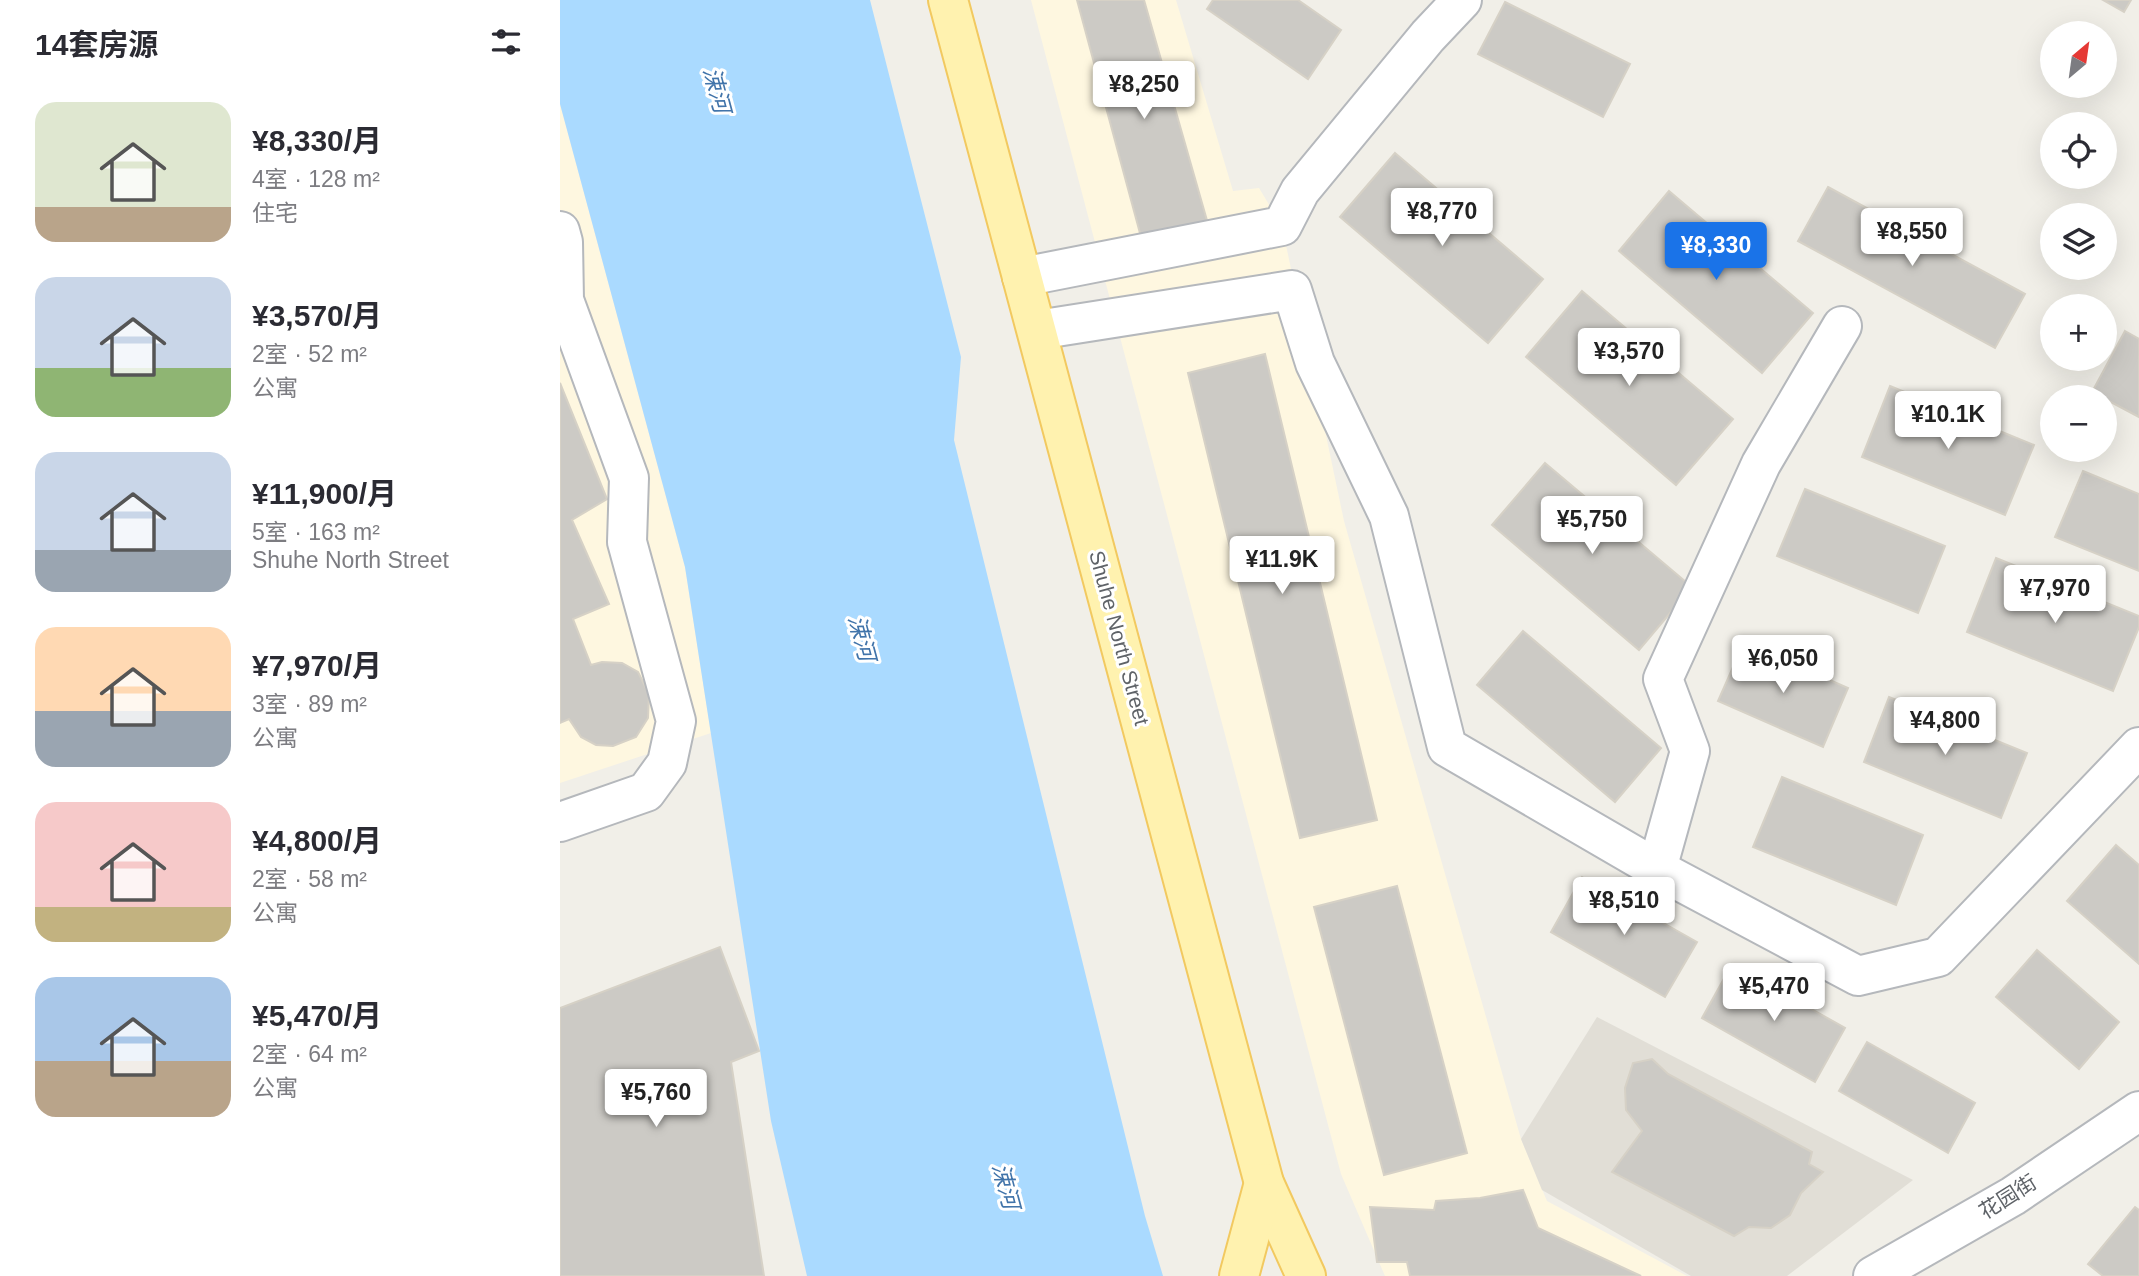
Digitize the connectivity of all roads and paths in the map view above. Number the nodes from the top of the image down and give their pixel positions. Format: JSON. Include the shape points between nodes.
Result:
{"nodes":[{"id":1,"x":948,"y":0,"type":"edge"},
{"id":2,"x":1462,"y":0,"type":"edge"},
{"id":3,"x":560,"y":231,"type":"edge"},
{"id":4,"x":1022,"y":276,"type":"junction"},
{"id":5,"x":1842,"y":326,"type":"dead end"},
{"id":6,"x":1037,"y":330,"type":"junction"},
{"id":7,"x":2132,"y":763,"type":"edge"},
{"id":8,"x":560,"y":822,"type":"edge"},
{"id":9,"x":1657,"y":869,"type":"junction"},
{"id":10,"x":2139,"y":1111,"type":"edge"},
{"id":11,"x":1264,"y":1183,"type":"junction"},
{"id":12,"x":1239,"y":1276,"type":"edge"},
{"id":13,"x":1306,"y":1276,"type":"edge"},
{"id":14,"x":1873,"y":1276,"type":"edge"}],
"edges":[{"from":1,"to":4,"type":"main road","name":"Shuhe North Street"},
{"from":2,"to":4,"type":"street","via":[[1300,191],[1282,226]]},
{"from":3,"to":8,"type":"street","via":[[564,300],[629,478],[627,542],[676,721],[667,764],[646,792]]},
{"from":4,"to":6,"type":"main road","name":"Shuhe North Street"},
{"from":5,"to":9,"type":"street","via":[[1761,464],[1662,679],[1690,751]]},
{"from":6,"to":9,"type":"street","via":[[1292,290],[1315,363],[1389,516],[1447,747]]},
{"from":6,"to":11,"type":"main road","name":"Shuhe North Street"},
{"from":7,"to":9,"type":"street","via":[[1938,957],[1911,964],[1857,975]]},
{"from":10,"to":14,"type":"street","name":"花园街","via":[[2013,1196]]},
{"from":11,"to":12,"type":"main road","name":"Shuhe North Street"},
{"from":11,"to":13,"type":"main road"}]}
